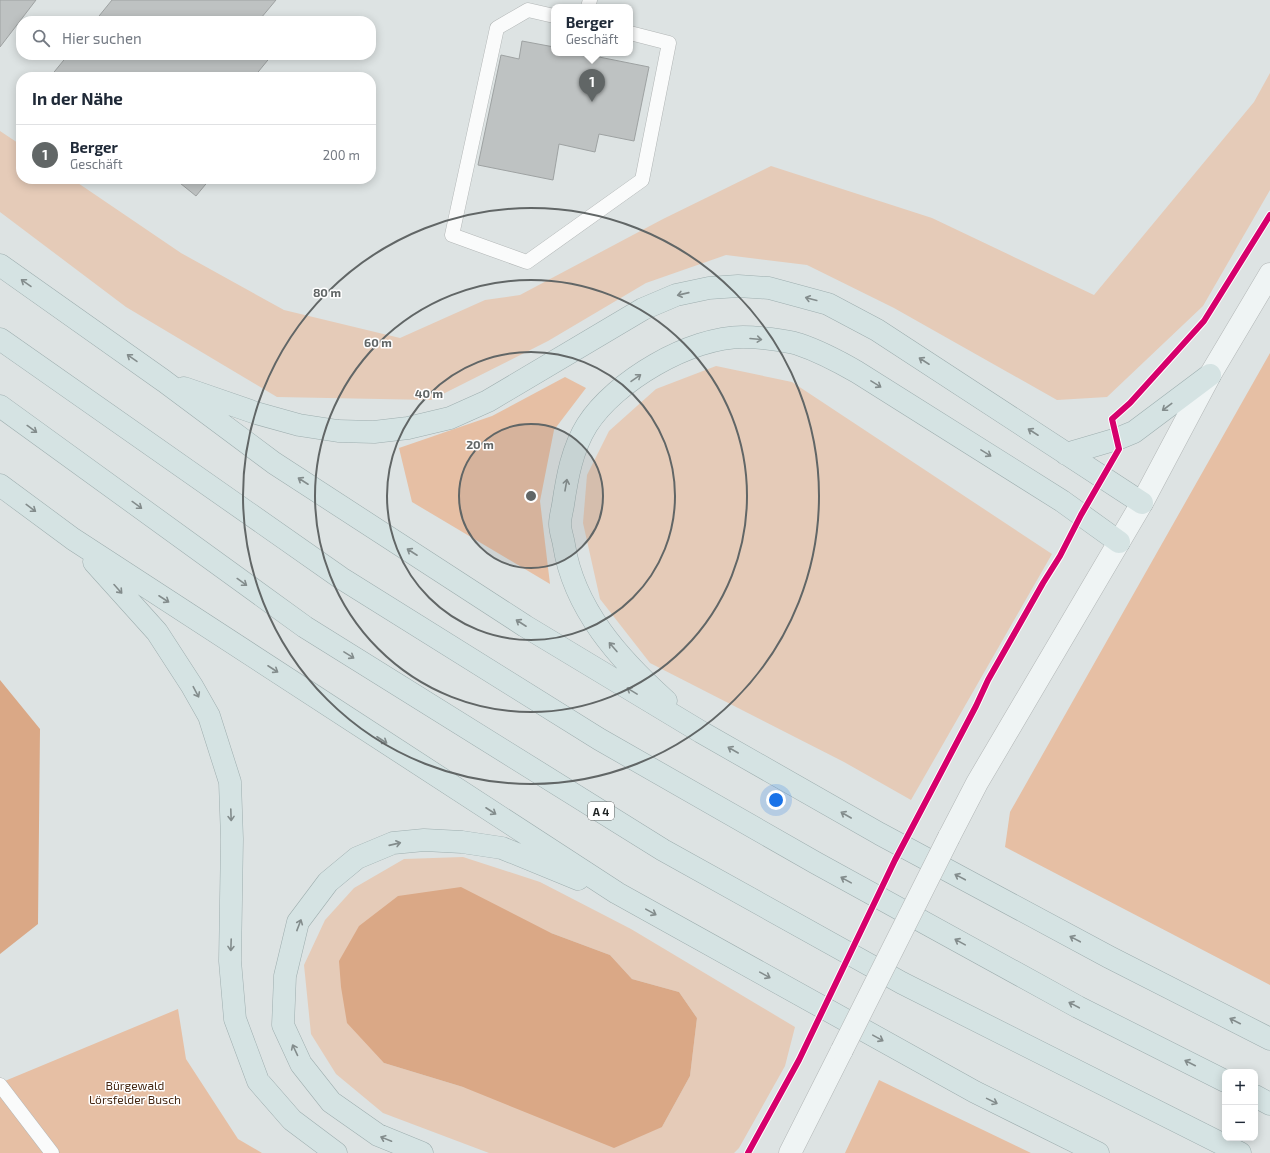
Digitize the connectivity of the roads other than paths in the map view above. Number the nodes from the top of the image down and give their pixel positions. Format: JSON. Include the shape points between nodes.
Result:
{"nodes":[{"id":1,"x":529,"y":5,"type":"edge"},
{"id":2,"x":551,"y":15,"type":"edge"},
{"id":3,"x":633,"y":34,"type":"edge"},
{"id":4,"x":0,"y":265,"type":"edge"},
{"id":5,"x":1270,"y":274,"type":"edge"},
{"id":6,"x":0,"y":339,"type":"edge"},
{"id":7,"x":1210,"y":375,"type":"junction"},
{"id":8,"x":164,"y":381,"type":"junction"},
{"id":9,"x":0,"y":406,"type":"edge"},
{"id":10,"x":1066,"y":454,"type":"junction"},
{"id":11,"x":0,"y":484,"type":"edge"},
{"id":12,"x":1142,"y":503,"type":"junction"},
{"id":13,"x":72,"y":539,"type":"junction"},
{"id":14,"x":1120,"y":542,"type":"junction"},
{"id":15,"x":701,"y":732,"type":"junction"},
{"id":16,"x":617,"y":893,"type":"junction"},
{"id":17,"x":1270,"y":1039,"type":"edge"},
{"id":18,"x":1222,"y":1079,"type":"edge"},
{"id":19,"x":0,"y":1086,"type":"edge"},
{"id":20,"x":1258,"y":1098,"type":"edge"},
{"id":21,"x":1270,"y":1104,"type":"edge"},
{"id":22,"x":52,"y":1153,"type":"edge"},
{"id":23,"x":336,"y":1153,"type":"edge"},
{"id":24,"x":422,"y":1153,"type":"edge"},
{"id":25,"x":790,"y":1153,"type":"edge"},
{"id":26,"x":1098,"y":1153,"type":"edge"},
{"id":27,"x":1240,"y":1153,"type":"edge"}],
"edges":[{"from":1,"to":2,"type":"lane"},
{"from":1,"to":3,"type":"lane","via":[[497,28],[452,236],[527,262],[642,180],[669,43]]},
{"from":8,"to":4,"type":"highway","one_way":true},
{"from":5,"to":7,"type":"main road"},
{"from":18,"to":6,"type":"highway","one_way":true,"via":[[1078,1007],[816,863],[599,739],[341,578]]},
{"from":7,"to":10,"type":"highway","one_way":true,"via":[[1134,432]]},
{"from":7,"to":12,"type":"main road"},
{"from":10,"to":8,"type":"highway","one_way":true,"via":[[877,330],[828,304],[769,288],[709,288],[676,295],[643,309],[488,401],[450,418],[408,428],[374,432],[338,431],[299,425]]},
{"from":15,"to":8,"type":"highway","one_way":true,"via":[[525,626],[274,463]]},
{"from":9,"to":27,"type":"highway","number":"A 4","one_way":true,"via":[[305,627],[662,850],[902,983]]},
{"from":10,"to":12,"type":"highway"},
{"from":11,"to":13,"type":"highway","one_way":true},
{"from":12,"to":14,"type":"main road"},
{"from":13,"to":16,"type":"highway","one_way":true},
{"from":13,"to":23,"type":"highway","one_way":true,"via":[[157,632],[209,716],[230,782],[230,961],[235,1019],[258,1081],[292,1120]]},
{"from":15,"to":14,"type":"highway","one_way":true,"via":[[654,690],[611,646],[591,618],[576,588],[560,524],[568,475],[587,425],[606,403],[630,382],[677,353],[697,345],[742,337],[797,344],[826,355],[864,376],[1062,501]]},
{"from":14,"to":25,"type":"main road","bridge":true,"via":[[977,783]]},
{"from":17,"to":15,"type":"highway","one_way":true,"via":[[1109,957],[901,845]]},
{"from":24,"to":16,"type":"highway","one_way":true,"via":[[378,1135],[330,1102],[301,1064],[283,1025],[285,976],[298,922],[328,882],[357,858],[393,843],[424,840],[502,848]]},
{"from":16,"to":26,"type":"highway","one_way":true,"via":[[975,1092]]},
{"from":19,"to":22,"type":"lane"},
{"from":20,"to":21,"type":"highway"}]}
